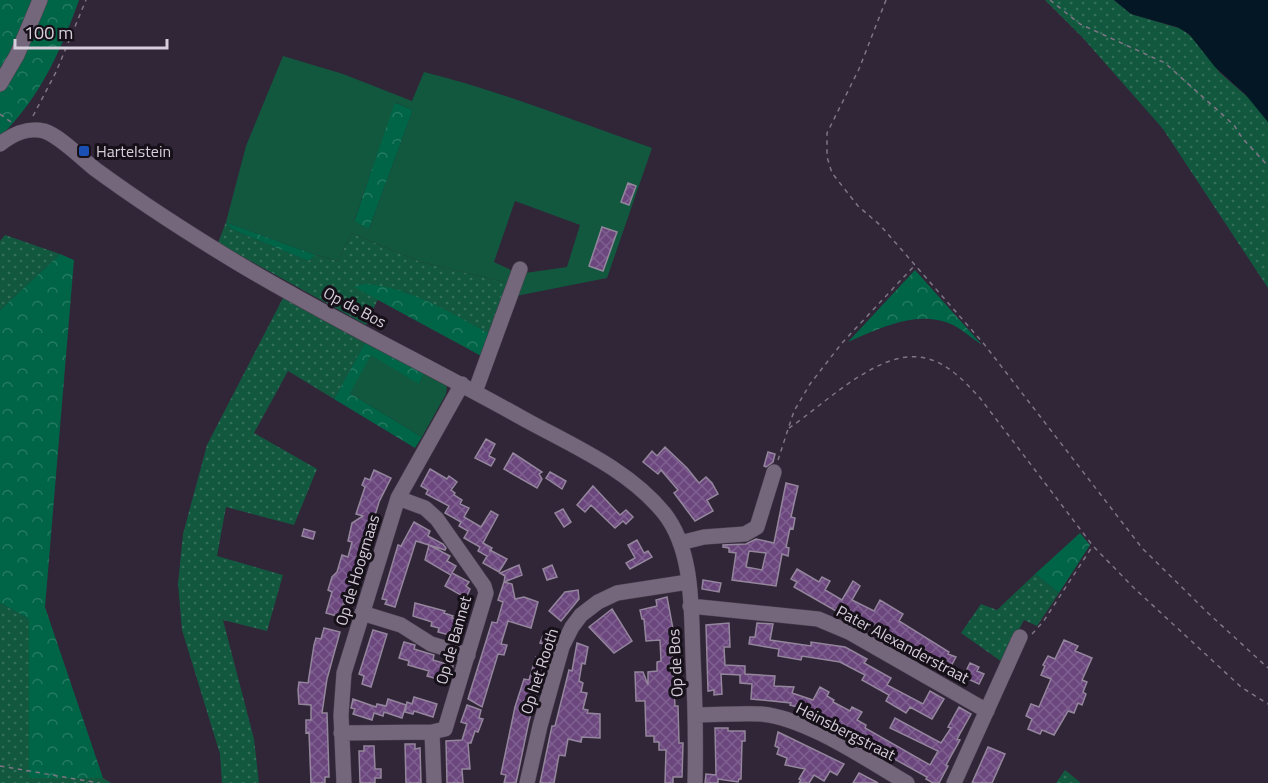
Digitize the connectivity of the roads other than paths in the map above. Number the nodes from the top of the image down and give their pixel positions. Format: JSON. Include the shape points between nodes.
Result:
{"nodes":[{"id":1,"x":40,"y":0,"type":"edge"},
{"id":2,"x":0,"y":84,"type":"edge"},
{"id":3,"x":0,"y":144,"type":"edge"},
{"id":4,"x":520,"y":269,"type":"dead end"},
{"id":5,"x":469,"y":388,"type":"junction"},
{"id":6,"x":774,"y":472,"type":"road end"},
{"id":7,"x":398,"y":498,"type":"junction"},
{"id":8,"x":680,"y":543,"type":"junction"},
{"id":9,"x":688,"y":582,"type":"junction"},
{"id":10,"x":690,"y":606,"type":"junction"},
{"id":11,"x":362,"y":613,"type":"junction"},
{"id":12,"x":1020,"y":637,"type":"road end"},
{"id":13,"x":468,"y":655,"type":"junction"},
{"id":14,"x":987,"y":711,"type":"junction"},
{"id":15,"x":695,"y":715,"type":"junction"},
{"id":16,"x":432,"y":732,"type":"junction"},
{"id":17,"x":342,"y":733,"type":"junction"},
{"id":18,"x":344,"y":783,"type":"edge"},
{"id":19,"x":434,"y":783,"type":"edge"},
{"id":20,"x":527,"y":783,"type":"edge"},
{"id":21,"x":695,"y":783,"type":"edge"},
{"id":22,"x":907,"y":783,"type":"edge"},
{"id":23,"x":954,"y":783,"type":"edge"}],
"edges":[{"from":1,"to":2,"type":"street"},
{"from":3,"to":5,"type":"street","name":"Op de Bos","via":[[26,131],[46,132],[177,226],[237,263]]},
{"from":4,"to":5,"type":"street","name":"Op de Hoogmaas"},
{"from":5,"to":7,"type":"street","name":"Op de Hoogmaas"},
{"from":5,"to":8,"type":"street","name":"Op de Bos","via":[[618,471],[665,515]]},
{"from":6,"to":8,"type":"street","via":[[757,527],[745,534]]},
{"from":7,"to":11,"type":"street","name":"Op de Hoogmaas"},
{"from":7,"to":13,"type":"street","name":"Op de Bannet","via":[[425,508],[437,519],[484,586],[485,601]]},
{"from":8,"to":9,"type":"street","name":"Op de Bos"},
{"from":9,"to":10,"type":"street","name":"Op de Bos"},
{"from":9,"to":20,"type":"street","name":"Op het Rooth","via":[[617,593],[589,608],[576,621],[562,647]]},
{"from":10,"to":14,"type":"street","name":"Pater Alexanderstraat","via":[[818,619],[849,632]]},
{"from":10,"to":15,"type":"street","name":"Op de Bos"},
{"from":11,"to":13,"type":"street","via":[[401,625],[431,644]]},
{"from":11,"to":17,"type":"street","name":"Op de Hoogmaas","via":[[342,680]]},
{"from":12,"to":14,"type":"street"},
{"from":13,"to":16,"type":"street","name":"Op de Bannet","via":[[445,729]]},
{"from":14,"to":23,"type":"street"},
{"from":15,"to":21,"type":"street","name":"Op de Bos"},
{"from":15,"to":22,"type":"street","name":"Heinsbergstraat","via":[[762,714],[783,719]]},
{"from":16,"to":17,"type":"street"},
{"from":16,"to":19,"type":"street"},
{"from":17,"to":18,"type":"street","name":"Op de Hoogmaas"}]}
